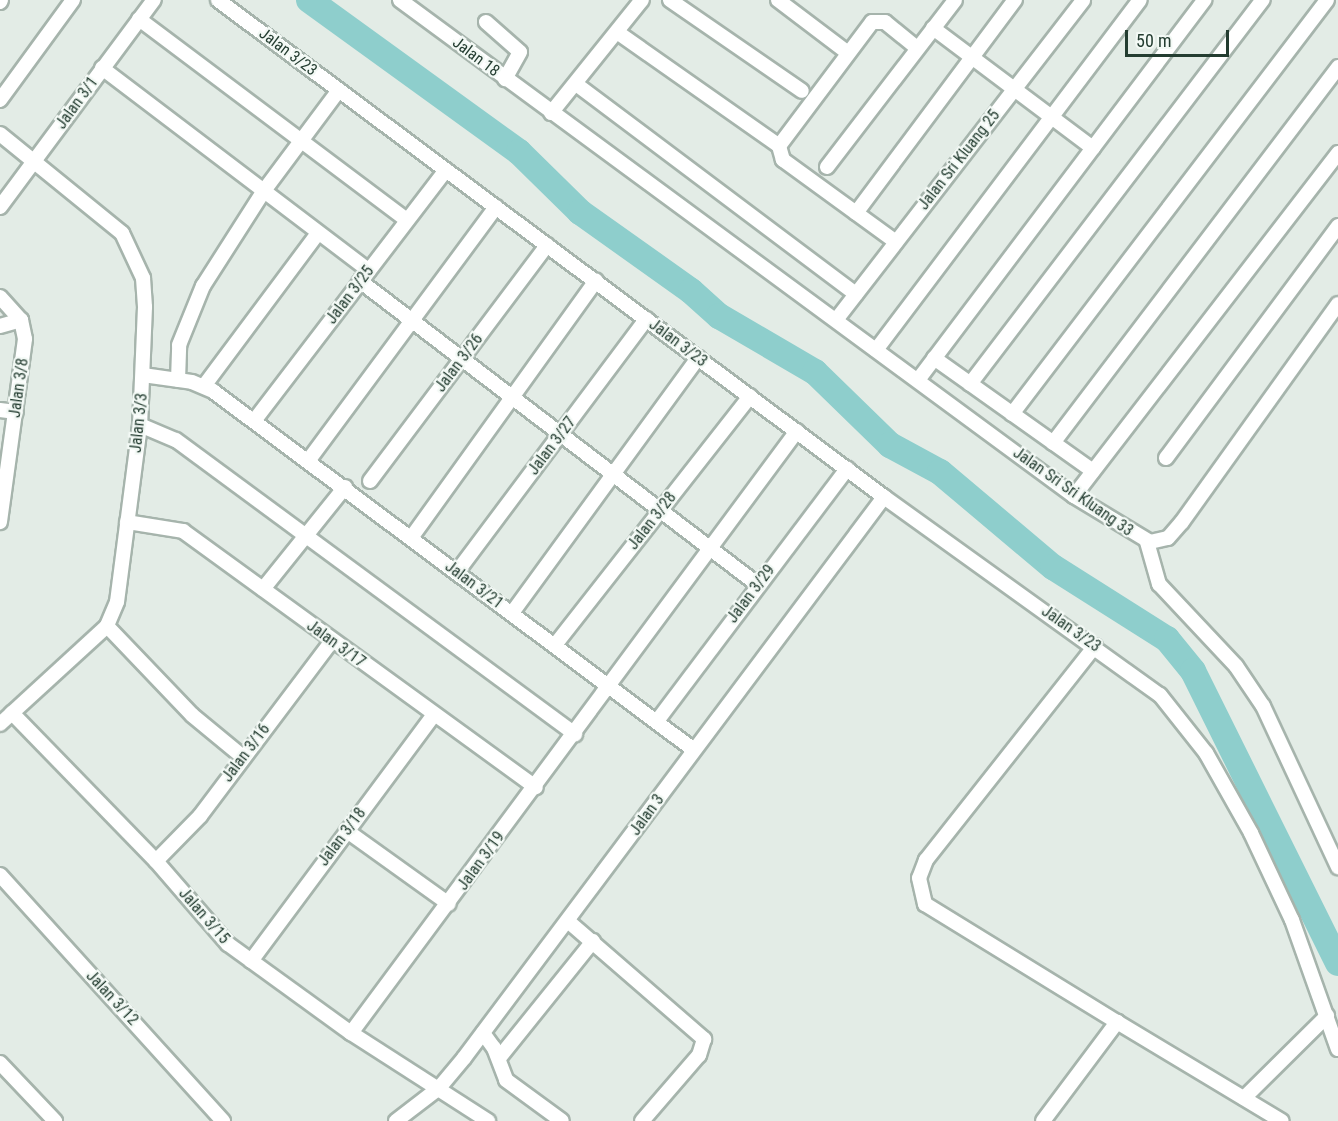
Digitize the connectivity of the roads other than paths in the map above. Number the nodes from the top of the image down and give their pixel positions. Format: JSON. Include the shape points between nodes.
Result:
{"nodes":[{"id":1,"x":73,"y":0,"type":"edge"},
{"id":2,"x":154,"y":0,"type":"edge"},
{"id":3,"x":218,"y":0,"type":"edge"},
{"id":4,"x":642,"y":0,"type":"edge"},
{"id":5,"x":670,"y":0,"type":"edge"},
{"id":6,"x":778,"y":0,"type":"edge"},
{"id":7,"x":955,"y":0,"type":"edge"},
{"id":8,"x":1015,"y":0,"type":"edge"},
{"id":9,"x":1083,"y":0,"type":"edge"},
{"id":10,"x":1140,"y":0,"type":"edge"},
{"id":11,"x":1204,"y":0,"type":"edge"},
{"id":12,"x":1263,"y":0,"type":"edge"},
{"id":13,"x":1327,"y":0,"type":"edge"},
{"id":14,"x":404,"y":1,"type":"edge"},
{"id":15,"x":690,"y":5,"type":"edge"},
{"id":16,"x":139,"y":20,"type":"junction"},
{"id":17,"x":486,"y":22,"type":"dead end"},
{"id":18,"x":933,"y":28,"type":"junction"},
{"id":19,"x":617,"y":32,"type":"junction"},
{"id":20,"x":917,"y":48,"type":"junction"},
{"id":21,"x":848,"y":53,"type":"junction"},
{"id":22,"x":972,"y":58,"type":"junction"},
{"id":23,"x":1338,"y":67,"type":"edge"},
{"id":24,"x":102,"y":68,"type":"junction"},
{"id":25,"x":505,"y":79,"type":"junction"},
{"id":26,"x":576,"y":84,"type":"junction"},
{"id":27,"x":1014,"y":89,"type":"junction"},
{"id":28,"x":339,"y":90,"type":"junction"},
{"id":29,"x":802,"y":91,"type":"dead end"},
{"id":30,"x":0,"y":100,"type":"edge"},
{"id":31,"x":551,"y":113,"type":"junction"},
{"id":32,"x":1050,"y":116,"type":"junction"},
{"id":33,"x":0,"y":134,"type":"edge"},
{"id":34,"x":300,"y":144,"type":"junction"},
{"id":35,"x":779,"y":146,"type":"junction"},
{"id":36,"x":1093,"y":148,"type":"junction"},
{"id":37,"x":1338,"y":153,"type":"edge"},
{"id":38,"x":35,"y":160,"type":"junction"},
{"id":39,"x":827,"y":167,"type":"dead end"},
{"id":40,"x":446,"y":170,"type":"junction"},
{"id":41,"x":262,"y":192,"type":"junction"},
{"id":42,"x":0,"y":207,"type":"edge"},
{"id":43,"x":496,"y":207,"type":"junction"},
{"id":44,"x":856,"y":213,"type":"junction"},
{"id":45,"x":407,"y":220,"type":"junction"},
{"id":46,"x":1338,"y":226,"type":"edge"},
{"id":47,"x":318,"y":233,"type":"junction"},
{"id":48,"x":896,"y":242,"type":"junction"},
{"id":49,"x":547,"y":245,"type":"junction"},
{"id":50,"x":365,"y":276,"type":"junction"},
{"id":51,"x":596,"y":281,"type":"junction"},
{"id":52,"x":856,"y":294,"type":"junction"},
{"id":53,"x":0,"y":297,"type":"edge"},
{"id":54,"x":1338,"y":304,"type":"edge"},
{"id":55,"x":646,"y":319,"type":"junction"},
{"id":56,"x":21,"y":320,"type":"junction"},
{"id":57,"x":411,"y":320,"type":"junction"},
{"id":58,"x":836,"y":320,"type":"junction"},
{"id":59,"x":0,"y":326,"type":"edge"},
{"id":60,"x":876,"y":350,"type":"junction"},
{"id":61,"x":698,"y":358,"type":"junction"},
{"id":62,"x":934,"y":358,"type":"junction"},
{"id":63,"x":462,"y":359,"type":"junction"},
{"id":64,"x":143,"y":375,"type":"junction"},
{"id":65,"x":178,"y":380,"type":"junction"},
{"id":66,"x":918,"y":380,"type":"junction"},
{"id":67,"x":970,"y":384,"type":"junction"},
{"id":68,"x":204,"y":386,"type":"junction"},
{"id":69,"x":750,"y":396,"type":"junction"},
{"id":70,"x":513,"y":397,"type":"junction"},
{"id":71,"x":0,"y":410,"type":"edge"},
{"id":72,"x":16,"y":412,"type":"junction"},
{"id":73,"x":1012,"y":414,"type":"junction"},
{"id":74,"x":254,"y":420,"type":"junction"},
{"id":75,"x":140,"y":425,"type":"junction"},
{"id":76,"x":797,"y":431,"type":"junction"},
{"id":77,"x":561,"y":434,"type":"junction"},
{"id":78,"x":1053,"y":443,"type":"junction"},
{"id":79,"x":1166,"y":458,"type":"dead end"},
{"id":80,"x":308,"y":461,"type":"junction"},
{"id":81,"x":847,"y":469,"type":"junction"},
{"id":82,"x":1092,"y":471,"type":"junction"},
{"id":83,"x":613,"y":474,"type":"junction"},
{"id":84,"x":370,"y":481,"type":"dead end"},
{"id":85,"x":345,"y":487,"type":"junction"},
{"id":86,"x":1074,"y":496,"type":"junction"},
{"id":87,"x":884,"y":497,"type":"junction"},
{"id":88,"x":661,"y":510,"type":"junction"},
{"id":89,"x":0,"y":522,"type":"edge"},
{"id":90,"x":127,"y":522,"type":"junction"},
{"id":91,"x":306,"y":537,"type":"junction"},
{"id":92,"x":411,"y":538,"type":"junction"},
{"id":93,"x":1147,"y":542,"type":"junction"},
{"id":94,"x":712,"y":549,"type":"junction"},
{"id":95,"x":457,"y":572,"type":"junction"},
{"id":96,"x":758,"y":585,"type":"junction"},
{"id":97,"x":263,"y":589,"type":"junction"},
{"id":98,"x":512,"y":613,"type":"junction"},
{"id":99,"x":107,"y":626,"type":"junction"},
{"id":100,"x":332,"y":642,"type":"junction"},
{"id":101,"x":555,"y":645,"type":"junction"},
{"id":102,"x":1095,"y":646,"type":"junction"},
{"id":103,"x":609,"y":688,"type":"junction"},
{"id":104,"x":12,"y":713,"type":"junction"},
{"id":105,"x":434,"y":715,"type":"junction"},
{"id":106,"x":657,"y":721,"type":"junction"},
{"id":107,"x":0,"y":724,"type":"edge"},
{"id":108,"x":575,"y":734,"type":"junction"},
{"id":109,"x":694,"y":750,"type":"junction"},
{"id":110,"x":243,"y":757,"type":"junction"},
{"id":111,"x":536,"y":787,"type":"junction"},
{"id":112,"x":347,"y":831,"type":"junction"},
{"id":113,"x":156,"y":861,"type":"junction"},
{"id":114,"x":1338,"y":867,"type":"edge"},
{"id":115,"x":0,"y":876,"type":"edge"},
{"id":116,"x":449,"y":904,"type":"junction"},
{"id":117,"x":569,"y":922,"type":"junction"},
{"id":118,"x":593,"y":941,"type":"junction"},
{"id":119,"x":251,"y":961,"type":"junction"},
{"id":120,"x":1327,"y":1016,"type":"junction"},
{"id":121,"x":1117,"y":1022,"type":"junction"},
{"id":122,"x":351,"y":1033,"type":"junction"},
{"id":123,"x":483,"y":1033,"type":"junction"},
{"id":124,"x":1338,"y":1049,"type":"edge"},
{"id":125,"x":499,"y":1058,"type":"junction"},
{"id":126,"x":3,"y":1071,"type":"edge"},
{"id":127,"x":440,"y":1088,"type":"junction"},
{"id":128,"x":1244,"y":1098,"type":"junction"},
{"id":129,"x":55,"y":1121,"type":"edge"},
{"id":130,"x":223,"y":1121,"type":"edge"},
{"id":131,"x":396,"y":1121,"type":"edge"},
{"id":132,"x":488,"y":1121,"type":"edge"},
{"id":133,"x":562,"y":1121,"type":"edge"},
{"id":134,"x":642,"y":1121,"type":"edge"},
{"id":135,"x":1043,"y":1121,"type":"edge"},
{"id":136,"x":1282,"y":1121,"type":"edge"}],
"edges":[{"from":1,"to":30,"type":"street"},
{"from":2,"to":16,"type":"street","name":"Jalan 3/1"},
{"from":3,"to":28,"type":"street","name":"Jalan 3/23"},
{"from":4,"to":19,"type":"street"},
{"from":5,"to":15,"type":"street"},
{"from":6,"to":21,"type":"street"},
{"from":7,"to":18,"type":"street"},
{"from":8,"to":22,"type":"street"},
{"from":9,"to":27,"type":"street","name":"Jalan Sri Kluang 25"},
{"from":10,"to":32,"type":"street"},
{"from":11,"to":36,"type":"street"},
{"from":12,"to":67,"type":"street"},
{"from":13,"to":73,"type":"street"},
{"from":14,"to":25,"type":"street","name":"Jalan 18"},
{"from":15,"to":29,"type":"street"},
{"from":16,"to":24,"type":"street","name":"Jalan 3/1"},
{"from":16,"to":34,"type":"street"},
{"from":17,"to":25,"type":"street","via":[[520,52]]},
{"from":18,"to":20,"type":"street"},
{"from":18,"to":22,"type":"street"},
{"from":19,"to":26,"type":"street"},
{"from":19,"to":35,"type":"street"},
{"from":20,"to":21,"type":"street","via":[[878,19]]},
{"from":20,"to":39,"type":"street"},
{"from":21,"to":35,"type":"street"},
{"from":22,"to":27,"type":"street"},
{"from":22,"to":44,"type":"street"},
{"from":23,"to":78,"type":"street"},
{"from":24,"to":38,"type":"street","name":"Jalan 3/1"},
{"from":24,"to":41,"type":"street"},
{"from":25,"to":31,"type":"street","name":"Jalan 18"},
{"from":26,"to":31,"type":"street"},
{"from":26,"to":52,"type":"street"},
{"from":27,"to":32,"type":"street"},
{"from":27,"to":48,"type":"street","name":"Jalan Sri Kluang 25"},
{"from":28,"to":34,"type":"street"},
{"from":28,"to":40,"type":"street","name":"Jalan 3/23"},
{"from":31,"to":58,"type":"street","name":"Jalan 18"},
{"from":32,"to":36,"type":"street"},
{"from":32,"to":60,"type":"street"},
{"from":33,"to":38,"type":"street","name":"Jalan 3/3"},
{"from":34,"to":41,"type":"street"},
{"from":34,"to":45,"type":"street"},
{"from":35,"to":44,"type":"street","via":[[783,160]]},
{"from":36,"to":62,"type":"street"},
{"from":37,"to":82,"type":"street"},
{"from":38,"to":42,"type":"street","name":"Jalan 3/1"},
{"from":38,"to":64,"type":"street","name":"Jalan 3/3","via":[[107,218],[132,251],[143,279]]},
{"from":40,"to":43,"type":"street","name":"Jalan 3/23"},
{"from":40,"to":45,"type":"street","name":"Jalan 3/25"},
{"from":41,"to":47,"type":"street"},
{"from":41,"to":65,"type":"street","via":[[192,307],[179,345]]},
{"from":43,"to":49,"type":"street","name":"Jalan 3/23"},
{"from":43,"to":57,"type":"street"},
{"from":44,"to":48,"type":"street"},
{"from":45,"to":50,"type":"street","name":"Jalan 3/25"},
{"from":46,"to":79,"type":"street"},
{"from":47,"to":50,"type":"street"},
{"from":47,"to":68,"type":"street"},
{"from":48,"to":52,"type":"street","name":"Jalan Sri Kluang 25"},
{"from":49,"to":51,"type":"street","name":"Jalan 3/23"},
{"from":49,"to":63,"type":"street","name":"Jalan 3/26"},
{"from":50,"to":57,"type":"street"},
{"from":50,"to":74,"type":"street","name":"Jalan 3/25"},
{"from":51,"to":55,"type":"street","name":"Jalan 3/23"},
{"from":51,"to":70,"type":"street"},
{"from":52,"to":58,"type":"street","name":"Jalan Sri Kluang 25"},
{"from":53,"to":56,"type":"street"},
{"from":54,"to":93,"type":"street","name":"Jalan Sri Sri Kluang 33","via":[[1182,522],[1168,538]]},
{"from":55,"to":61,"type":"street","name":"Jalan 3/23"},
{"from":55,"to":77,"type":"street","name":"Jalan 3/27"},
{"from":56,"to":59,"type":"street"},
{"from":56,"to":72,"type":"street","name":"Jalan 3/8","via":[[25,339]]},
{"from":57,"to":63,"type":"street"},
{"from":57,"to":80,"type":"street"},
{"from":58,"to":60,"type":"street","name":"Jalan Sri Sri Kluang 33"},
{"from":60,"to":66,"type":"street","name":"Jalan Sri Sri Kluang 33"},
{"from":61,"to":69,"type":"street","name":"Jalan 3/23"},
{"from":61,"to":83,"type":"street"},
{"from":62,"to":66,"type":"street"},
{"from":62,"to":67,"type":"street"},
{"from":63,"to":70,"type":"street"},
{"from":63,"to":84,"type":"street","name":"Jalan 3/26"},
{"from":64,"to":65,"type":"street"},
{"from":64,"to":75,"type":"street","name":"Jalan 3/3"},
{"from":65,"to":68,"type":"street"},
{"from":66,"to":86,"type":"street","name":"Jalan Sri Sri Kluang 33"},
{"from":67,"to":73,"type":"street"},
{"from":68,"to":74,"type":"street","name":"Jalan 3/21"},
{"from":69,"to":76,"type":"street","name":"Jalan 3/23"},
{"from":69,"to":88,"type":"street","name":"Jalan 3/28"},
{"from":70,"to":77,"type":"street"},
{"from":70,"to":92,"type":"street"},
{"from":71,"to":72,"type":"street"},
{"from":72,"to":89,"type":"street","name":"Jalan 3/8"},
{"from":73,"to":78,"type":"street"},
{"from":74,"to":80,"type":"street","name":"Jalan 3/21"},
{"from":75,"to":90,"type":"street","name":"Jalan 3/3"},
{"from":75,"to":91,"type":"street","via":[[176,440]]},
{"from":76,"to":81,"type":"street","name":"Jalan 3/23"},
{"from":76,"to":94,"type":"street","name":"Jalan 3/19"},
{"from":77,"to":83,"type":"street"},
{"from":77,"to":95,"type":"street","name":"Jalan 3/27"},
{"from":78,"to":82,"type":"street"},
{"from":80,"to":85,"type":"street","name":"Jalan 3/21"},
{"from":81,"to":87,"type":"street","name":"Jalan 3/23"},
{"from":81,"to":96,"type":"street","name":"Jalan 3/29"},
{"from":82,"to":86,"type":"street"},
{"from":83,"to":88,"type":"street"},
{"from":83,"to":98,"type":"street"},
{"from":85,"to":91,"type":"street"},
{"from":85,"to":92,"type":"street","name":"Jalan 3/21"},
{"from":86,"to":93,"type":"street","name":"Jalan Sri Sri Kluang 33"},
{"from":87,"to":102,"type":"street","name":"Jalan 3/23"},
{"from":87,"to":109,"type":"street","name":"Jalan 3"},
{"from":88,"to":94,"type":"street"},
{"from":88,"to":101,"type":"street","name":"Jalan 3/28"},
{"from":90,"to":97,"type":"street","name":"Jalan 3/17","via":[[183,531]]},
{"from":90,"to":99,"type":"street","name":"Jalan 3/3","via":[[117,602]]},
{"from":91,"to":97,"type":"street"},
{"from":91,"to":108,"type":"street"},
{"from":92,"to":95,"type":"street","name":"Jalan 3/21"},
{"from":93,"to":114,"type":"street","via":[[1159,584],[1236,666],[1263,706]]},
{"from":94,"to":96,"type":"street"},
{"from":94,"to":103,"type":"street","name":"Jalan 3/19"},
{"from":95,"to":98,"type":"street","name":"Jalan 3/21"},
{"from":96,"to":106,"type":"street","name":"Jalan 3/29"},
{"from":97,"to":100,"type":"street","name":"Jalan 3/17"},
{"from":98,"to":101,"type":"street","name":"Jalan 3/21"},
{"from":99,"to":104,"type":"street","name":"Jalan 3/3"},
{"from":99,"to":110,"type":"street","via":[[192,715]]},
{"from":100,"to":105,"type":"street","name":"Jalan 3/17"},
{"from":100,"to":110,"type":"street","name":"Jalan 3/16"},
{"from":101,"to":103,"type":"street","name":"Jalan 3/21"},
{"from":102,"to":120,"type":"street","name":"Jalan 3/23","via":[[1142,679],[1189,730],[1227,787],[1292,920]]},
{"from":102,"to":121,"type":"street","via":[[926,860],[919,878],[925,904]]},
{"from":103,"to":106,"type":"street","name":"Jalan 3/21"},
{"from":103,"to":108,"type":"street","name":"Jalan 3/19"},
{"from":104,"to":107,"type":"street","name":"Jalan 3/3"},
{"from":104,"to":113,"type":"street","name":"Jalan 3/15"},
{"from":105,"to":111,"type":"street","name":"Jalan 3/17"},
{"from":105,"to":112,"type":"street","name":"Jalan 3/18"},
{"from":106,"to":109,"type":"street","name":"Jalan 3/21"},
{"from":108,"to":111,"type":"street","name":"Jalan 3/19"},
{"from":109,"to":117,"type":"street","name":"Jalan 3"},
{"from":110,"to":113,"type":"street","name":"Jalan 3/16","via":[[200,816]]},
{"from":111,"to":116,"type":"street","name":"Jalan 3/19"},
{"from":112,"to":116,"type":"street"},
{"from":112,"to":119,"type":"street","name":"Jalan 3/18"},
{"from":113,"to":119,"type":"street","name":"Jalan 3/15","via":[[228,945]]},
{"from":115,"to":130,"type":"street","name":"Jalan 3/12"},
{"from":116,"to":122,"type":"street","name":"Jalan 3/19"},
{"from":117,"to":118,"type":"street"},
{"from":117,"to":123,"type":"street","name":"Jalan 3"},
{"from":118,"to":125,"type":"street"},
{"from":118,"to":134,"type":"street","via":[[704,1039],[699,1055]]},
{"from":119,"to":122,"type":"street","name":"Jalan 3/15"},
{"from":120,"to":124,"type":"street","name":"Jalan 3/23"},
{"from":120,"to":128,"type":"street"},
{"from":121,"to":128,"type":"street"},
{"from":121,"to":135,"type":"street"},
{"from":122,"to":127,"type":"street","name":"Jalan 3/15"},
{"from":123,"to":125,"type":"street"},
{"from":123,"to":127,"type":"street","name":"Jalan 3"},
{"from":125,"to":133,"type":"street","via":[[506,1080]]},
{"from":126,"to":129,"type":"street"},
{"from":127,"to":131,"type":"street","name":"Jalan 3"},
{"from":127,"to":132,"type":"street","name":"Jalan 3/15"},
{"from":128,"to":136,"type":"street"}]}
